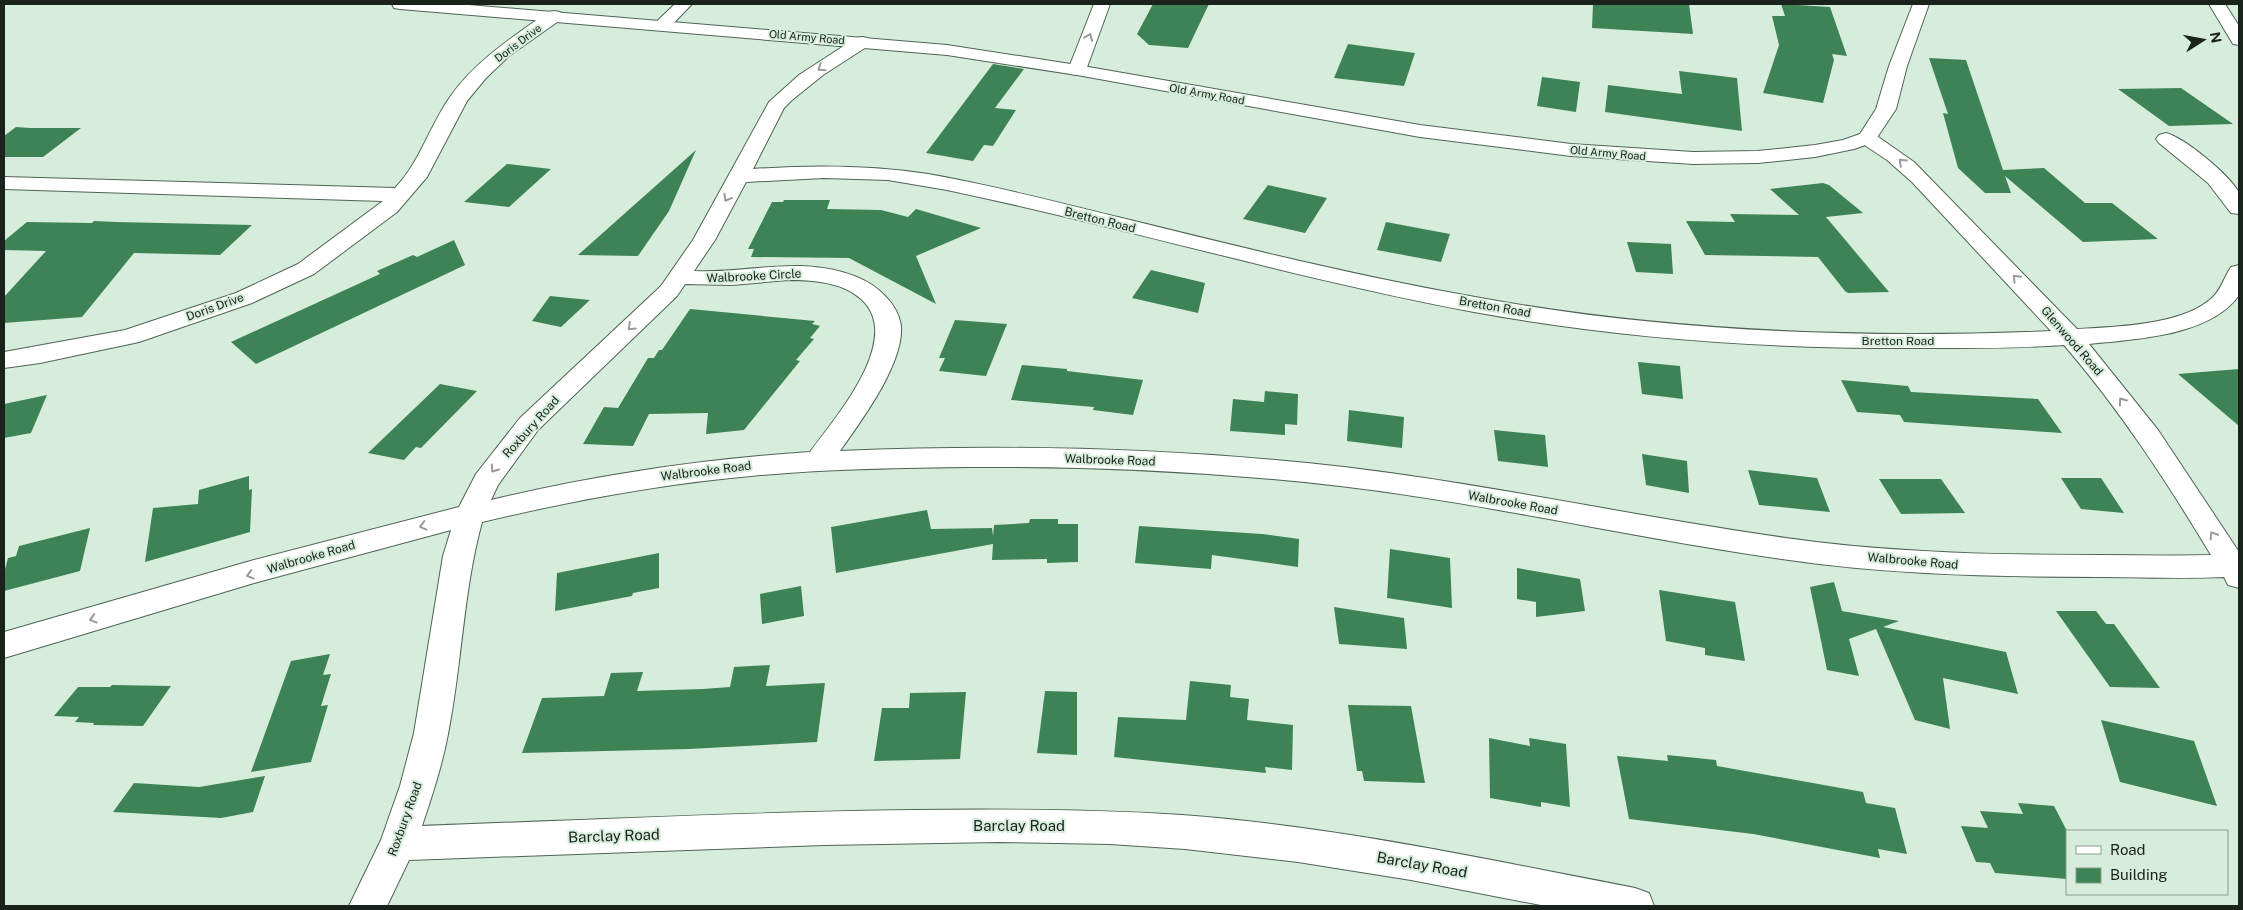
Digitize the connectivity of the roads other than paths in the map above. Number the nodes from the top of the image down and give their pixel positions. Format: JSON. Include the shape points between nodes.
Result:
{"nodes":[{"id":1,"x":400,"y":4,"type":"edge"},
{"id":2,"x":684,"y":4,"type":"edge"},
{"id":3,"x":1102,"y":4,"type":"edge"},
{"id":4,"x":1921,"y":4,"type":"edge"},
{"id":5,"x":2217,"y":4,"type":"edge"},
{"id":6,"x":554,"y":16,"type":"junction"},
{"id":7,"x":662,"y":25,"type":"junction"},
{"id":8,"x":2239,"y":40,"type":"edge"},
{"id":9,"x":862,"y":42,"type":"junction"},
{"id":10,"x":1077,"y":70,"type":"junction"},
{"id":11,"x":1867,"y":138,"type":"junction"},
{"id":12,"x":2166,"y":139,"type":"dead end"},
{"id":13,"x":739,"y":176,"type":"junction"},
{"id":14,"x":4,"y":184,"type":"edge"},
{"id":15,"x":400,"y":195,"type":"junction"},
{"id":16,"x":2239,"y":208,"type":"edge"},
{"id":17,"x":2239,"y":272,"type":"edge"},
{"id":18,"x":680,"y":277,"type":"junction"},
{"id":19,"x":2070,"y":337,"type":"junction"},
{"id":20,"x":4,"y":360,"type":"edge"},
{"id":21,"x":818,"y":461,"type":"junction"},
{"id":22,"x":470,"y":514,"type":"junction"},
{"id":23,"x":2237,"y":569,"type":"edge"},
{"id":24,"x":4,"y":645,"type":"edge"},
{"id":25,"x":398,"y":844,"type":"junction"},
{"id":26,"x":368,"y":906,"type":"edge"},
{"id":27,"x":1635,"y":906,"type":"edge"}],
"edges":[{"from":1,"to":6,"type":"street","name":"Old Army Road"},
{"from":2,"to":7,"type":"street"},
{"from":10,"to":3,"type":"street","one_way":true},
{"from":4,"to":11,"type":"street","via":[[1886,108]]},
{"from":5,"to":8,"type":"street"},
{"from":6,"to":7,"type":"street","name":"Old Army Road"},
{"from":6,"to":15,"type":"street","name":"Doris Drive","via":[[503,52],[479,74],[458,99],[417,177]]},
{"from":7,"to":9,"type":"street","name":"Old Army Road"},
{"from":9,"to":10,"type":"street","name":"Old Army Road","via":[[974,53]]},
{"from":9,"to":13,"type":"street","name":"Roxbury Road","one_way":true,"via":[[804,79],[783,98]]},
{"from":10,"to":11,"type":"street","name":"Old Army Road","via":[[1420,131],[1613,154],[1758,157],[1815,151]]},
{"from":19,"to":11,"type":"street","name":"Glenwood Road","one_way":true,"via":[[1898,158]]},
{"from":12,"to":16,"type":"street","via":[[2210,172]]},
{"from":13,"to":18,"type":"street","name":"Roxbury Road","one_way":true},
{"from":13,"to":19,"type":"street","name":"Bretton Road","via":[[832,170],[920,178],[1320,272],[1500,308],[1644,329],[1782,339],[1941,341]]},
{"from":14,"to":15,"type":"street"},
{"from":15,"to":20,"type":"street","name":"Doris Drive","via":[[389,207],[306,269],[244,298],[130,337]]},
{"from":17,"to":19,"type":"street","name":"Bretton Road","via":[[2230,294],[2203,315],[2159,326]]},
{"from":18,"to":21,"type":"street","name":"Walbrooke Circle","via":[[814,274],[855,284],[879,300],[889,323],[883,358],[875,378]]},
{"from":18,"to":22,"type":"street","name":"Roxbury Road","one_way":true,"via":[[529,424],[486,481]]},
{"from":23,"to":19,"type":"street","name":"Glenwood Road","one_way":true,"via":[[2153,444]]},
{"from":21,"to":22,"type":"street","name":"Walbrooke Road","via":[[670,475]]},
{"from":21,"to":23,"type":"street","name":"Walbrooke Road","via":[[1002,458],[1174,462],[1255,468],[1428,488],[1736,541],[1878,559],[1961,566]]},
{"from":22,"to":24,"type":"street","name":"Walbrooke Road","one_way":true},
{"from":22,"to":25,"type":"street","name":"Roxbury Road","via":[[458,556],[431,733],[418,786]]},
{"from":25,"to":26,"type":"street","name":"Roxbury Road"},
{"from":25,"to":27,"type":"street","name":"Barclay Road","via":[[820,828],[973,826],[1143,830],[1335,850]]}]}
